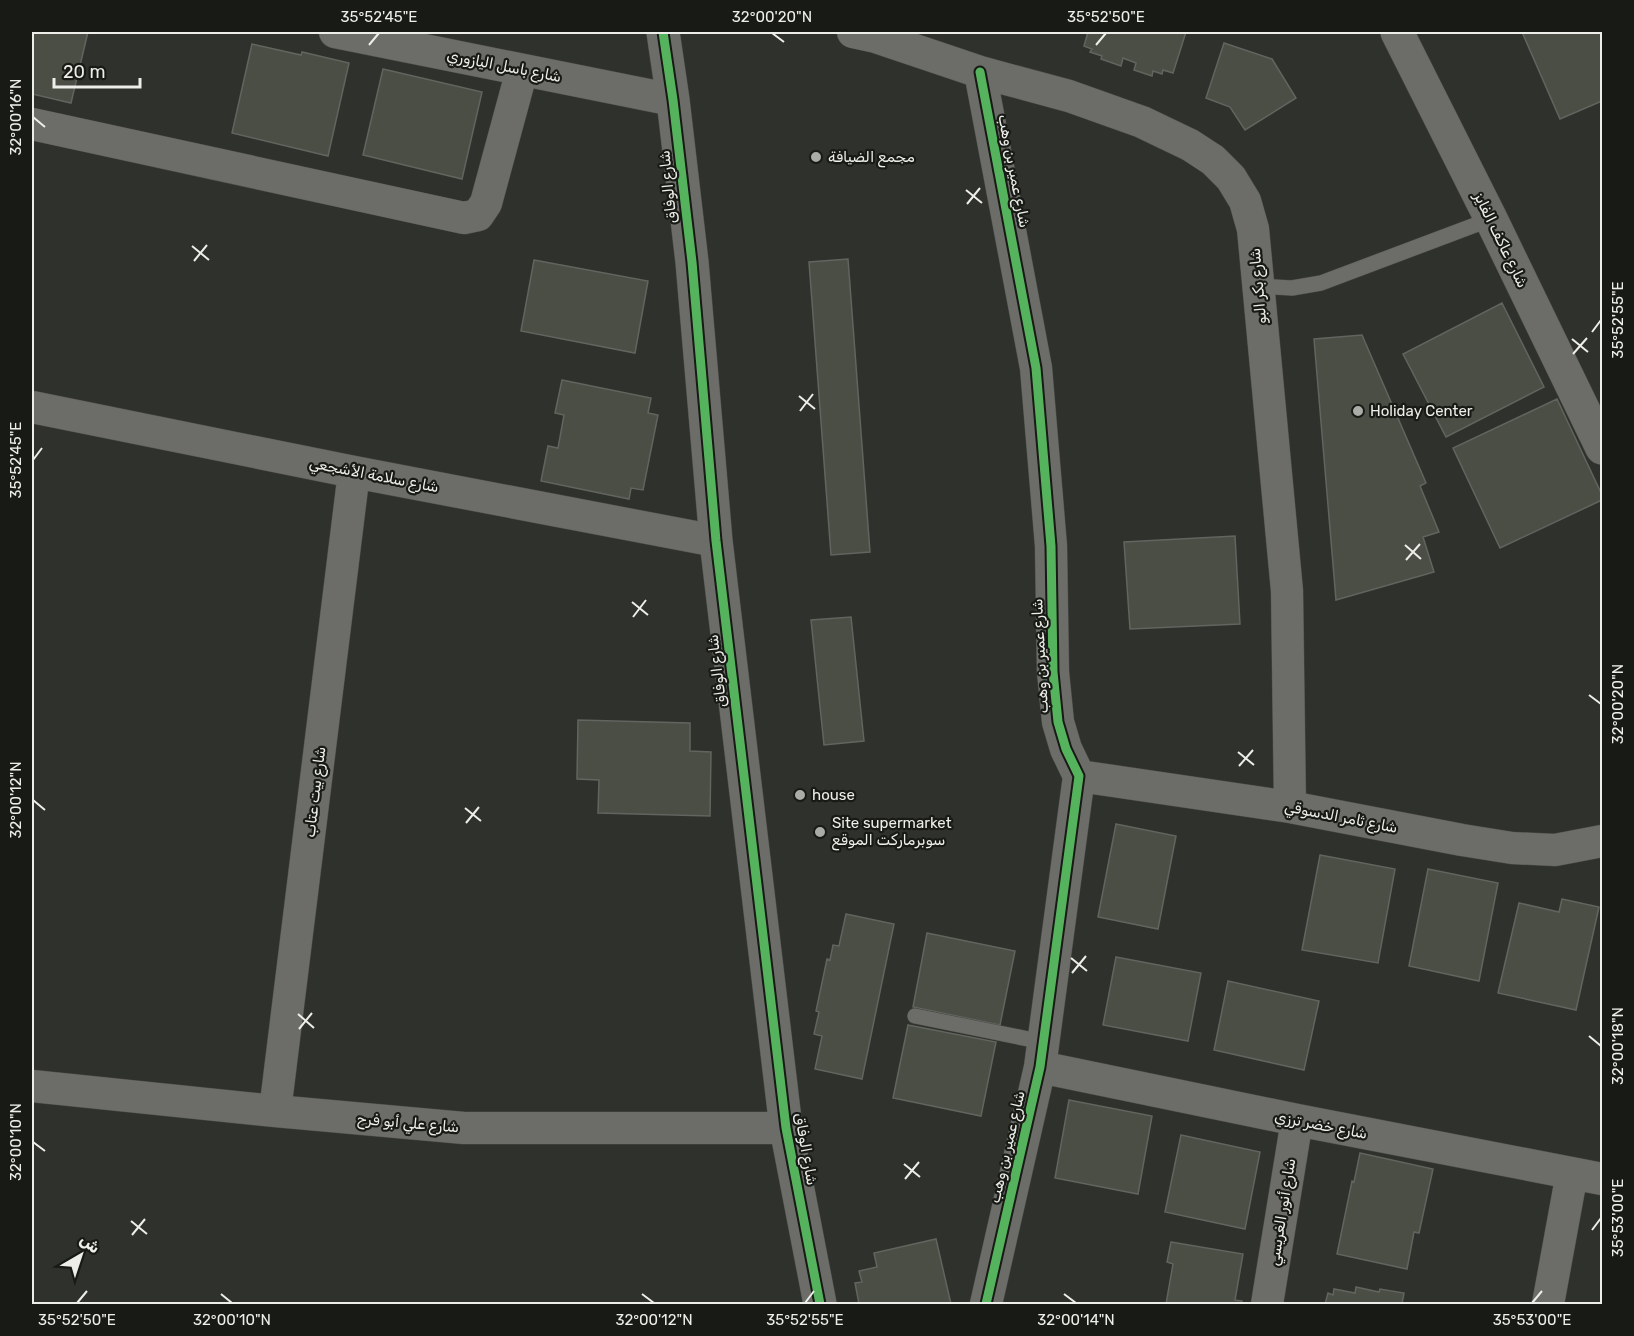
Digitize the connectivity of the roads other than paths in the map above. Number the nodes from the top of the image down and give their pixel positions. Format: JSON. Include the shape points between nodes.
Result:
{"nodes":[{"id":1,"x":335,"y":32,"type":"edge"},
{"id":2,"x":663,"y":32,"type":"edge"},
{"id":3,"x":853,"y":32,"type":"edge"},
{"id":4,"x":1397,"y":32,"type":"edge"},
{"id":5,"x":522,"y":70,"type":"junction"},
{"id":6,"x":980,"y":72,"type":"junction"},
{"id":7,"x":673,"y":100,"type":"junction"},
{"id":8,"x":32,"y":124,"type":"edge"},
{"id":9,"x":1491,"y":219,"type":"junction"},
{"id":10,"x":1258,"y":286,"type":"junction"},
{"id":11,"x":32,"y":407,"type":"edge"},
{"id":12,"x":1602,"y":448,"type":"edge"},
{"id":13,"x":354,"y":472,"type":"junction"},
{"id":14,"x":717,"y":541,"type":"junction"},
{"id":15,"x":1079,"y":776,"type":"junction"},
{"id":16,"x":1290,"y":807,"type":"junction"},
{"id":17,"x":1602,"y":841,"type":"edge"},
{"id":18,"x":915,"y":1016,"type":"dead end"},
{"id":19,"x":1042,"y":1054,"type":"junction"},
{"id":20,"x":32,"y":1086,"type":"edge"},
{"id":21,"x":275,"y":1112,"type":"junction"},
{"id":22,"x":1297,"y":1120,"type":"junction"},
{"id":23,"x":786,"y":1128,"type":"junction"},
{"id":24,"x":1572,"y":1173,"type":"junction"},
{"id":25,"x":1602,"y":1179,"type":"edge"},
{"id":26,"x":819,"y":1305,"type":"edge"},
{"id":27,"x":986,"y":1305,"type":"edge"},
{"id":28,"x":1267,"y":1305,"type":"edge"},
{"id":29,"x":1548,"y":1305,"type":"edge"}],
"edges":[{"from":1,"to":5,"type":"street","name":"شارع باسل اليازوري"},
{"from":2,"to":7,"type":"street","name":"شارع الوفاق"},
{"from":3,"to":6,"type":"street","name":"شارع بكر البو"},
{"from":4,"to":9,"type":"street","name":"شارع عاكف الفايز"},
{"from":5,"to":7,"type":"street","name":"شارع باسل اليازوري"},
{"from":5,"to":8,"type":"street","via":[[486,203],[478,215],[464,218]]},
{"from":6,"to":10,"type":"street","name":"شارع بكر البو","via":[[1069,96],[1142,122],[1213,160],[1231,178],[1245,201]]},
{"from":6,"to":15,"type":"street","name":"شارع عمير بن وهب","via":[[1036,368],[1051,546],[1053,672],[1058,722]]},
{"from":7,"to":14,"type":"street","name":"شارع الوفاق"},
{"from":9,"to":10,"type":"lane","via":[[1321,283],[1292,288]]},
{"from":9,"to":12,"type":"street","name":"شارع عاكف الفايز"},
{"from":10,"to":16,"type":"street","name":"شارع بكر البو","via":[[1287,591]]},
{"from":11,"to":13,"type":"street","name":"شارع سلامة الأشجعي"},
{"from":13,"to":14,"type":"street","name":"شارع سلامة الأشجعي"},
{"from":13,"to":21,"type":"street","name":"شارع بيت عتاب"},
{"from":14,"to":23,"type":"street","name":"شارع الوفاق"},
{"from":15,"to":16,"type":"street","name":"شارع ثامر الدسوقي"},
{"from":15,"to":19,"type":"street","name":"شارع عمير بن وهب"},
{"from":16,"to":17,"type":"street","name":"شارع ثامر الدسوقي","via":[[1512,848],[1555,850]]},
{"from":18,"to":19,"type":"lane"},
{"from":19,"to":22,"type":"street","name":"شارع خضر ترزي"},
{"from":19,"to":27,"type":"street","name":"شارع عمير بن وهب"},
{"from":20,"to":21,"type":"street","name":"شارع علي أبو فرح"},
{"from":21,"to":23,"type":"street","name":"شارع علي أبو فرح","via":[[464,1128]]},
{"from":22,"to":24,"type":"street","name":"شارع خضر ترزي"},
{"from":22,"to":28,"type":"street","name":"شارع أنور الغريسي"},
{"from":23,"to":26,"type":"street","name":"شارع الوفاق"},
{"from":24,"to":25,"type":"street","name":"شارع خضر ترزي"},
{"from":24,"to":29,"type":"street"}]}
